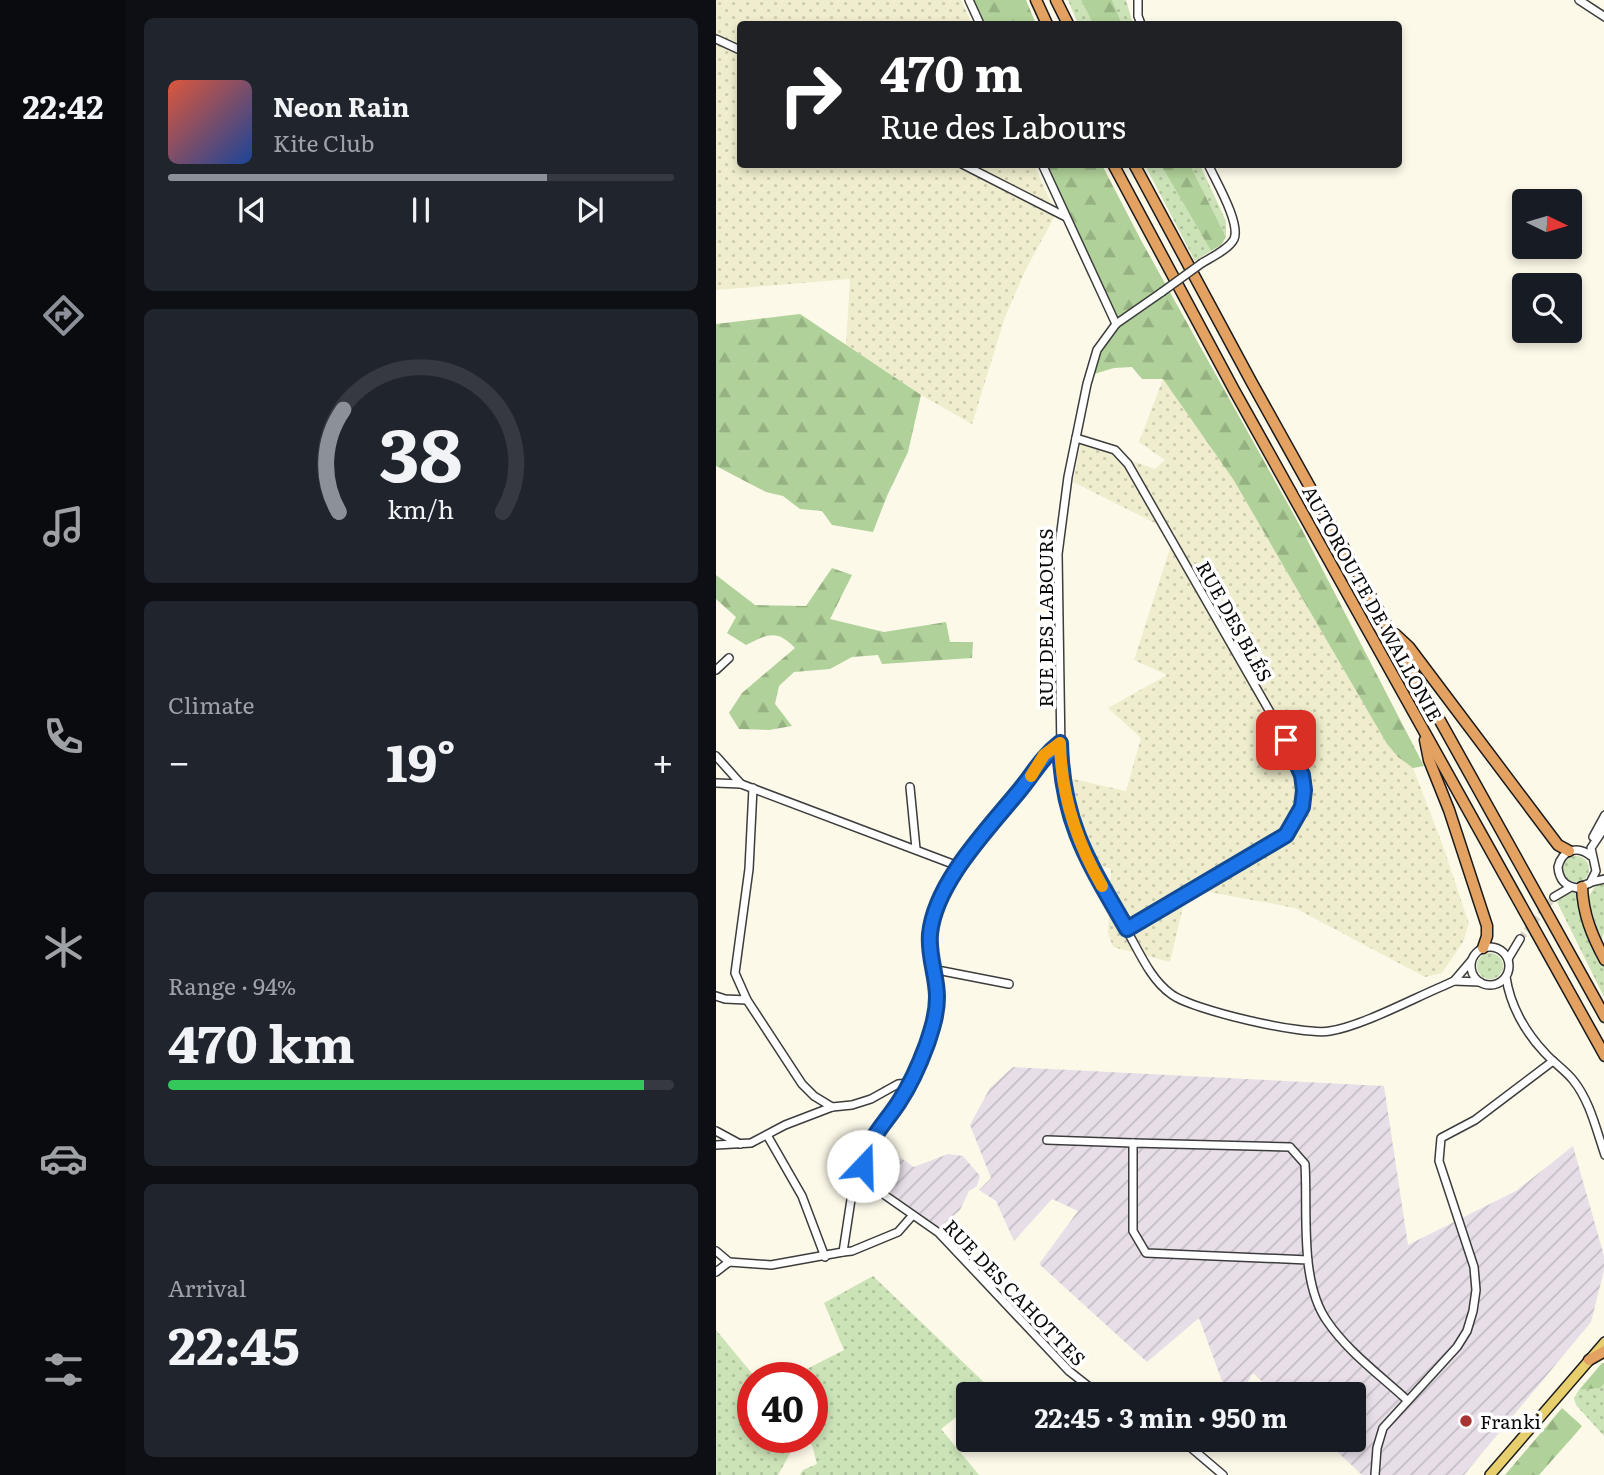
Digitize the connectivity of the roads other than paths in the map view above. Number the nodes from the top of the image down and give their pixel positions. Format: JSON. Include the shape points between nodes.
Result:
{"nodes":[{"id":1,"x":969,"y":0,"type":"edge"},
{"id":2,"x":1036,"y":0,"type":"edge"},
{"id":3,"x":1057,"y":0,"type":"edge"},
{"id":4,"x":1138,"y":0,"type":"edge"},
{"id":5,"x":1581,"y":1,"type":"edge"},
{"id":6,"x":1604,"y":17,"type":"edge"},
{"id":7,"x":979,"y":21,"type":"edge"},
{"id":8,"x":1046,"y":21,"type":"edge"},
{"id":9,"x":1067,"y":21,"type":"edge"},
{"id":10,"x":1140,"y":21,"type":"edge"},
{"id":11,"x":716,"y":39,"type":"edge"},
{"id":12,"x":737,"y":49,"type":"edge"},
{"id":13,"x":970,"y":168,"type":"edge"},
{"id":14,"x":1044,"y":168,"type":"edge"},
{"id":15,"x":1115,"y":168,"type":"edge"},
{"id":16,"x":1136,"y":168,"type":"edge"},
{"id":17,"x":1210,"y":168,"type":"edge"},
{"id":18,"x":1064,"y":216,"type":"junction"},
{"id":19,"x":1116,"y":324,"type":"junction"},
{"id":20,"x":1076,"y":438,"type":"junction"},
{"id":21,"x":1387,"y":627,"type":"junction"},
{"id":22,"x":729,"y":658,"type":"dead end"},
{"id":23,"x":716,"y":670,"type":"edge"},
{"id":24,"x":1423,"y":729,"type":"junction"},
{"id":25,"x":1060,"y":743,"type":"junction"},
{"id":26,"x":716,"y":756,"type":"edge"},
{"id":27,"x":716,"y":783,"type":"edge"},
{"id":28,"x":741,"y":783,"type":"junction"},
{"id":29,"x":910,"y":787,"type":"dead end"},
{"id":30,"x":753,"y":789,"type":"junction"},
{"id":31,"x":1604,"y":816,"type":"edge"},
{"id":32,"x":1604,"y":827,"type":"edge"},
{"id":33,"x":916,"y":849,"type":"junction"},
{"id":34,"x":1581,"y":850,"type":"junction"},
{"id":35,"x":1569,"y":851,"type":"junction"},
{"id":36,"x":1591,"y":856,"type":"junction"},
{"id":37,"x":958,"y":866,"type":"junction"},
{"id":38,"x":1596,"y":867,"type":"junction"},
{"id":39,"x":1604,"y":877,"type":"edge"},
{"id":40,"x":1561,"y":880,"type":"junction"},
{"id":41,"x":1586,"y":885,"type":"junction"},
{"id":42,"x":1571,"y":887,"type":"junction"},
{"id":43,"x":1127,"y":929,"type":"junction"},
{"id":44,"x":1483,"y":948,"type":"junction"},
{"id":45,"x":1501,"y":950,"type":"junction"},
{"id":46,"x":1508,"y":959,"type":"junction"},
{"id":47,"x":1604,"y":960,"type":"edge"},
{"id":48,"x":1471,"y":961,"type":"junction"},
{"id":49,"x":932,"y":968,"type":"junction"},
{"id":50,"x":1506,"y":976,"type":"junction"},
{"id":51,"x":1453,"y":981,"type":"junction"},
{"id":52,"x":1480,"y":982,"type":"junction"},
{"id":53,"x":1008,"y":983,"type":"dead end"},
{"id":54,"x":1491,"y":985,"type":"junction"},
{"id":55,"x":1509,"y":994,"type":"junction"},
{"id":56,"x":716,"y":996,"type":"edge"},
{"id":57,"x":747,"y":1000,"type":"junction"},
{"id":58,"x":1604,"y":1017,"type":"edge"},
{"id":59,"x":1604,"y":1056,"type":"edge"},
{"id":60,"x":1553,"y":1061,"type":"junction"},
{"id":61,"x":910,"y":1083,"type":"junction"},
{"id":62,"x":832,"y":1107,"type":"junction"},
{"id":63,"x":716,"y":1131,"type":"edge"},
{"id":64,"x":767,"y":1135,"type":"junction"},
{"id":65,"x":1047,"y":1140,"type":"dead end"},
{"id":66,"x":1133,"y":1143,"type":"junction"},
{"id":67,"x":740,"y":1144,"type":"junction"},
{"id":68,"x":716,"y":1145,"type":"edge"},
{"id":69,"x":1604,"y":1155,"type":"edge"},
{"id":70,"x":866,"y":1171,"type":"junction"},
{"id":71,"x":912,"y":1216,"type":"junction"},
{"id":72,"x":716,"y":1251,"type":"edge"},
{"id":73,"x":843,"y":1252,"type":"junction"},
{"id":74,"x":825,"y":1257,"type":"junction"},
{"id":75,"x":1308,"y":1260,"type":"junction"},
{"id":76,"x":729,"y":1262,"type":"junction"},
{"id":77,"x":716,"y":1272,"type":"edge"},
{"id":78,"x":1604,"y":1342,"type":"edge"},
{"id":79,"x":1604,"y":1351,"type":"edge"},
{"id":80,"x":1589,"y":1360,"type":"junction"},
{"id":81,"x":1083,"y":1382,"type":"edge"},
{"id":82,"x":1407,"y":1400,"type":"junction"},
{"id":83,"x":1196,"y":1452,"type":"edge"},
{"id":84,"x":1223,"y":1475,"type":"edge"},
{"id":85,"x":1375,"y":1475,"type":"edge"},
{"id":86,"x":1490,"y":1475,"type":"edge"}],
"edges":[{"from":1,"to":7,"type":"street"},
{"from":2,"to":8,"type":"highway"},
{"from":3,"to":9,"type":"highway"},
{"from":4,"to":10,"type":"street"},
{"from":5,"to":6,"type":"street"},
{"from":11,"to":12,"type":"street"},
{"from":13,"to":18,"type":"street"},
{"from":14,"to":18,"type":"street"},
{"from":15,"to":24,"type":"highway","name":"AUTOROUTE DE WALLONIE"},
{"from":16,"to":21,"type":"highway","name":"AUTOROUTE DE WALLONIE"},
{"from":17,"to":19,"type":"street","name":"RUE DES LABOURS","bridge":true,"via":[[1234,219],[1233,240]]},
{"from":18,"to":19,"type":"street"},
{"from":19,"to":20,"type":"street","name":"RUE DES LABOURS","via":[[1098,350]]},
{"from":20,"to":25,"type":"street","name":"RUE DES LABOURS","via":[[1058,554]]},
{"from":20,"to":43,"type":"street","name":"RUE DES BLÉS","via":[[1115,450],[1128,464],[1286,740],[1304,790],[1302,807],[1286,835]]},
{"from":21,"to":35,"type":"highway","via":[[1409,647],[1558,845]]},
{"from":21,"to":58,"type":"highway","name":"AUTOROUTE DE WALLONIE"},
{"from":22,"to":23,"type":"street"},
{"from":24,"to":44,"type":"highway","via":[[1429,760],[1487,926]]},
{"from":24,"to":59,"type":"highway","name":"AUTOROUTE DE WALLONIE"},
{"from":25,"to":37,"type":"street","via":[[1044,755]]},
{"from":25,"to":43,"type":"street","name":"RUE DES LABOURS","via":[[1067,804],[1081,847]]},
{"from":26,"to":28,"type":"street"},
{"from":27,"to":28,"type":"street"},
{"from":28,"to":30,"type":"street"},
{"from":29,"to":33,"type":"street"},
{"from":30,"to":33,"type":"street"},
{"from":30,"to":57,"type":"street","via":[[735,973]]},
{"from":31,"to":34,"type":"street"},
{"from":32,"to":36,"type":"street"},
{"from":33,"to":37,"type":"street"},
{"from":34,"to":35,"type":"street"},
{"from":34,"to":36,"type":"street"},
{"from":35,"to":40,"type":"street","via":[[1558,867]]},
{"from":36,"to":38,"type":"street"},
{"from":37,"to":49,"type":"street","via":[[934,918],[929,949]]},
{"from":38,"to":39,"type":"street"},
{"from":38,"to":41,"type":"street"},
{"from":39,"to":41,"type":"street"},
{"from":40,"to":42,"type":"street"},
{"from":40,"to":42,"type":"street","via":[[1554,897]]},
{"from":41,"to":42,"type":"street"},
{"from":41,"to":47,"type":"highway","via":[[1586,919]]},
{"from":43,"to":51,"type":"street","name":"RUE DES LABOURS","via":[[1151,972],[1179,999],[1314,1032],[1347,1026]]},
{"from":44,"to":45,"type":"street"},
{"from":44,"to":48,"type":"street"},
{"from":45,"to":46,"type":"street"},
{"from":45,"to":46,"type":"street","via":[[1518,942]]},
{"from":46,"to":50,"type":"street"},
{"from":48,"to":51,"type":"street","name":"RUE DES LABOURS"},
{"from":48,"to":52,"type":"street","via":[[1472,973]]},
{"from":49,"to":53,"type":"street"},
{"from":49,"to":61,"type":"street","via":[[937,996],[934,1024]]},
{"from":50,"to":54,"type":"street"},
{"from":50,"to":55,"type":"street"},
{"from":51,"to":52,"type":"street","name":"RUE DES LABOURS"},
{"from":52,"to":54,"type":"street"},
{"from":54,"to":55,"type":"street"},
{"from":55,"to":60,"type":"street","via":[[1527,1030]]},
{"from":56,"to":57,"type":"street"},
{"from":57,"to":62,"type":"street","via":[[802,1084]]},
{"from":60,"to":69,"type":"street","via":[[1586,1100]]},
{"from":60,"to":82,"type":"street","via":[[1475,1120],[1441,1138],[1439,1161],[1469,1247],[1476,1290],[1467,1331],[1457,1348]]},
{"from":61,"to":62,"type":"street","via":[[852,1105]]},
{"from":61,"to":70,"type":"street","via":[[872,1138],[865,1153]]},
{"from":62,"to":64,"type":"street"},
{"from":63,"to":67,"type":"street"},
{"from":64,"to":67,"type":"street"},
{"from":64,"to":74,"type":"street","via":[[802,1196]]},
{"from":65,"to":66,"type":"street"},
{"from":66,"to":75,"type":"street","via":[[1133,1231],[1146,1253]]},
{"from":66,"to":75,"type":"street","via":[[1290,1147],[1305,1164]]},
{"from":67,"to":68,"type":"street"},
{"from":70,"to":71,"type":"street","name":"RUE DES CAHOTTES","via":[[886,1196]]},
{"from":70,"to":73,"type":"street","via":[[854,1180]]},
{"from":71,"to":73,"type":"street","via":[[899,1231]]},
{"from":71,"to":81,"type":"street","name":"RUE DES CAHOTTES","via":[[939,1233]]},
{"from":72,"to":76,"type":"street"},
{"from":73,"to":74,"type":"street"},
{"from":74,"to":76,"type":"street","via":[[771,1265]]},
{"from":75,"to":82,"type":"street","via":[[1313,1293],[1325,1319],[1341,1340]]},
{"from":76,"to":77,"type":"street"},
{"from":78,"to":80,"type":"main road"},
{"from":79,"to":80,"type":"highway"},
{"from":80,"to":86,"type":"main road"},
{"from":82,"to":85,"type":"street","via":[[1383,1428]]},
{"from":83,"to":84,"type":"street"}]}
